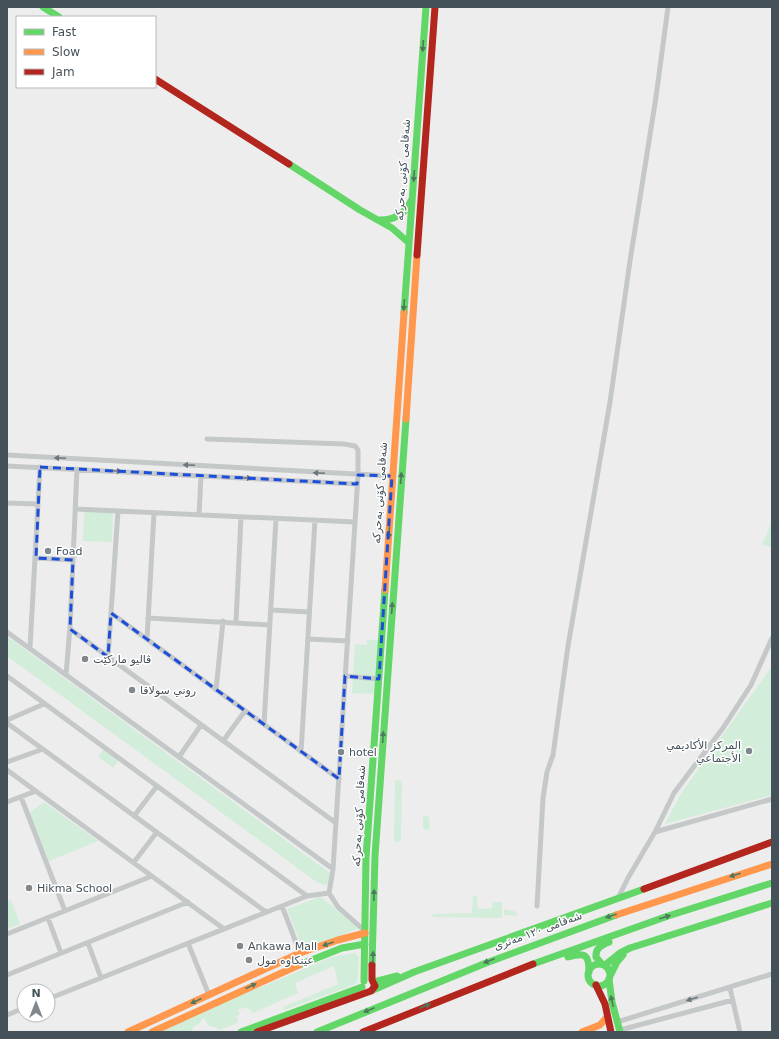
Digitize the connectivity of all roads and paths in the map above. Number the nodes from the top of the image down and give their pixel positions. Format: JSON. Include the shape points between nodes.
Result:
{"nodes":[{"id":1,"x":43,"y":7,"type":"edge"},
{"id":2,"x":426,"y":7,"type":"edge"},
{"id":3,"x":435,"y":7,"type":"edge"},
{"id":4,"x":668,"y":7,"type":"edge"},
{"id":5,"x":57,"y":16,"type":"edge"},
{"id":6,"x":156,"y":79,"type":"edge"},
{"id":7,"x":412,"y":198,"type":"junction"},
{"id":8,"x":378,"y":220,"type":"junction"},
{"id":9,"x":409,"y":243,"type":"junction"},
{"id":10,"x":207,"y":439,"type":"dead end"},
{"id":11,"x":7,"y":455,"type":"edge"},
{"id":12,"x":7,"y":466,"type":"edge"},
{"id":13,"x":40,"y":467,"type":"junction"},
{"id":14,"x":77,"y":469,"type":"junction"},
{"id":15,"x":358,"y":475,"type":"junction"},
{"id":16,"x":201,"y":476,"type":"junction"},
{"id":17,"x":392,"y":476,"type":"junction"},
{"id":18,"x":358,"y":484,"type":"junction"},
{"id":19,"x":7,"y":503,"type":"edge"},
{"id":20,"x":38,"y":504,"type":"junction"},
{"id":21,"x":76,"y":509,"type":"junction"},
{"id":22,"x":118,"y":511,"type":"junction"},
{"id":23,"x":154,"y":513,"type":"junction"},
{"id":24,"x":199,"y":515,"type":"junction"},
{"id":25,"x":241,"y":517,"type":"junction"},
{"id":26,"x":276,"y":519,"type":"junction"},
{"id":27,"x":314,"y":520,"type":"junction"},
{"id":28,"x":355,"y":522,"type":"junction"},
{"id":29,"x":36,"y":558,"type":"junction"},
{"id":30,"x":73,"y":560,"type":"junction"},
{"id":31,"x":271,"y":610,"type":"junction"},
{"id":32,"x":309,"y":612,"type":"junction"},
{"id":33,"x":111,"y":613,"type":"junction"},
{"id":34,"x":148,"y":618,"type":"junction"},
{"id":35,"x":223,"y":621,"type":"junction"},
{"id":36,"x":236,"y":622,"type":"junction"},
{"id":37,"x":270,"y":625,"type":"junction"},
{"id":38,"x":70,"y":629,"type":"junction"},
{"id":39,"x":7,"y":632,"type":"edge"},
{"id":40,"x":772,"y":638,"type":"edge"},
{"id":41,"x":147,"y":639,"type":"junction"},
{"id":42,"x":308,"y":639,"type":"junction"},
{"id":43,"x":348,"y":641,"type":"junction"},
{"id":44,"x":30,"y":648,"type":"junction"},
{"id":45,"x":108,"y":657,"type":"junction"},
{"id":46,"x":66,"y":675,"type":"junction"},
{"id":47,"x":7,"y":676,"type":"edge"},
{"id":48,"x":345,"y":676,"type":"junction"},
{"id":49,"x":379,"y":679,"type":"junction"},
{"id":50,"x":216,"y":690,"type":"junction"},
{"id":51,"x":44,"y":704,"type":"junction"},
{"id":52,"x":245,"y":711,"type":"junction"},
{"id":53,"x":7,"y":720,"type":"edge"},
{"id":54,"x":7,"y":724,"type":"edge"},
{"id":55,"x":264,"y":724,"type":"junction"},
{"id":56,"x":201,"y":725,"type":"junction"},
{"id":57,"x":223,"y":741,"type":"junction"},
{"id":58,"x":43,"y":749,"type":"junction"},
{"id":59,"x":301,"y":752,"type":"junction"},
{"id":60,"x":178,"y":757,"type":"junction"},
{"id":61,"x":7,"y":762,"type":"edge"},
{"id":62,"x":7,"y":770,"type":"edge"},
{"id":63,"x":339,"y":780,"type":"junction"},
{"id":64,"x":156,"y":786,"type":"junction"},
{"id":65,"x":36,"y":791,"type":"junction"},
{"id":66,"x":21,"y":797,"type":"junction"},
{"id":67,"x":772,"y":799,"type":"edge"},
{"id":68,"x":7,"y":802,"type":"edge"},
{"id":69,"x":134,"y":816,"type":"junction"},
{"id":70,"x":336,"y":823,"type":"junction"},
{"id":71,"x":156,"y":832,"type":"junction"},
{"id":72,"x":655,"y":832,"type":"junction"},
{"id":73,"x":772,"y":842,"type":"edge"},
{"id":74,"x":134,"y":862,"type":"junction"},
{"id":75,"x":772,"y":864,"type":"edge"},
{"id":76,"x":333,"y":869,"type":"junction"},
{"id":77,"x":152,"y":876,"type":"junction"},
{"id":78,"x":772,"y":883,"type":"edge"},
{"id":79,"x":329,"y":893,"type":"junction"},
{"id":80,"x":307,"y":896,"type":"junction"},
{"id":81,"x":618,"y":898,"type":"junction"},
{"id":82,"x":188,"y":902,"type":"junction"},
{"id":83,"x":772,"y":903,"type":"edge"},
{"id":84,"x":282,"y":906,"type":"junction"},
{"id":85,"x":538,"y":906,"type":"dead end"},
{"id":86,"x":66,"y":911,"type":"junction"},
{"id":87,"x":266,"y":912,"type":"junction"},
{"id":88,"x":48,"y":918,"type":"junction"},
{"id":89,"x":633,"y":928,"type":"junction"},
{"id":90,"x":224,"y":929,"type":"junction"},
{"id":91,"x":365,"y":932,"type":"junction"},
{"id":92,"x":7,"y":934,"type":"edge"},
{"id":93,"x":346,"y":938,"type":"junction"},
{"id":94,"x":650,"y":942,"type":"junction"},
{"id":95,"x":88,"y":943,"type":"junction"},
{"id":96,"x":188,"y":943,"type":"junction"},
{"id":97,"x":365,"y":944,"type":"junction"},
{"id":98,"x":348,"y":947,"type":"junction"},
{"id":99,"x":61,"y":953,"type":"junction"},
{"id":100,"x":300,"y":953,"type":"junction"},
{"id":101,"x":534,"y":964,"type":"junction"},
{"id":102,"x":603,"y":965,"type":"junction"},
{"id":103,"x":589,"y":972,"type":"junction"},
{"id":104,"x":772,"y":974,"type":"edge"},
{"id":105,"x":7,"y":975,"type":"edge"},
{"id":106,"x":101,"y":978,"type":"junction"},
{"id":107,"x":610,"y":978,"type":"junction"},
{"id":108,"x":369,"y":985,"type":"junction"},
{"id":109,"x":596,"y":985,"type":"junction"},
{"id":110,"x":730,"y":988,"type":"junction"},
{"id":111,"x":209,"y":995,"type":"junction"},
{"id":112,"x":56,"y":996,"type":"edge"},
{"id":113,"x":732,"y":1000,"type":"junction"},
{"id":114,"x":608,"y":1017,"type":"junction"},
{"id":115,"x":618,"y":1022,"type":"junction"},
{"id":116,"x":620,"y":1031,"type":"edge"},
{"id":117,"x":128,"y":1032,"type":"edge"},
{"id":118,"x":152,"y":1032,"type":"edge"},
{"id":119,"x":241,"y":1032,"type":"edge"},
{"id":120,"x":257,"y":1032,"type":"edge"},
{"id":121,"x":317,"y":1032,"type":"edge"},
{"id":122,"x":363,"y":1032,"type":"edge"},
{"id":123,"x":582,"y":1032,"type":"edge"},
{"id":124,"x":594,"y":1032,"type":"edge"},
{"id":125,"x":610,"y":1032,"type":"edge"},
{"id":126,"x":740,"y":1032,"type":"edge"}],
"edges":[{"from":1,"to":5,"type":"main road"},
{"from":2,"to":7,"type":"main road","name":"شەقامی کۆنی بەحرکە","one_way":true},
{"from":108,"to":3,"type":"main road","name":"شەقامی کۆنی بەحرکە","one_way":true,"via":[[375,856]]},
{"from":4,"to":85,"type":"street","via":[[610,402],[569,638],[553,755],[543,798]]},
{"from":6,"to":8,"type":"main road"},
{"from":7,"to":8,"type":"main road","via":[[408,208],[400,216]]},
{"from":7,"to":9,"type":"main road","name":"شەقامی کۆنی بەحرکە"},
{"from":8,"to":9,"type":"main road"},
{"from":9,"to":17,"type":"main road","name":"شەقامی کۆنی بەحرکە","one_way":true},
{"from":10,"to":15,"type":"street","via":[[351,445],[358,450]]},
{"from":15,"to":11,"type":"street","one_way":true},
{"from":12,"to":13,"type":"street"},
{"from":13,"to":14,"type":"street"},
{"from":13,"to":20,"type":"street"},
{"from":14,"to":16,"type":"street","one_way":true},
{"from":14,"to":21,"type":"street"},
{"from":15,"to":17,"type":"street"},
{"from":15,"to":18,"type":"street"},
{"from":16,"to":18,"type":"street","one_way":true},
{"from":16,"to":24,"type":"street"},
{"from":17,"to":49,"type":"main road","name":"شەقامی کۆنی بەحرکە","one_way":true},
{"from":18,"to":28,"type":"street"},
{"from":19,"to":20,"type":"street"},
{"from":20,"to":29,"type":"street"},
{"from":21,"to":22,"type":"street"},
{"from":21,"to":30,"type":"street"},
{"from":22,"to":23,"type":"street"},
{"from":22,"to":33,"type":"street"},
{"from":23,"to":24,"type":"street"},
{"from":23,"to":34,"type":"street"},
{"from":24,"to":25,"type":"street"},
{"from":25,"to":26,"type":"street"},
{"from":25,"to":36,"type":"street"},
{"from":26,"to":27,"type":"street"},
{"from":26,"to":31,"type":"street"},
{"from":27,"to":28,"type":"street"},
{"from":27,"to":32,"type":"street"},
{"from":28,"to":43,"type":"street"},
{"from":29,"to":30,"type":"street"},
{"from":29,"to":44,"type":"street"},
{"from":30,"to":38,"type":"street"},
{"from":31,"to":32,"type":"street"},
{"from":31,"to":37,"type":"street"},
{"from":32,"to":42,"type":"street"},
{"from":33,"to":41,"type":"street"},
{"from":33,"to":45,"type":"street"},
{"from":34,"to":35,"type":"street"},
{"from":34,"to":41,"type":"street"},
{"from":35,"to":36,"type":"street"},
{"from":35,"to":50,"type":"street"},
{"from":36,"to":37,"type":"street"},
{"from":37,"to":55,"type":"street"},
{"from":38,"to":45,"type":"street"},
{"from":38,"to":46,"type":"street"},
{"from":39,"to":44,"type":"street"},
{"from":40,"to":72,"type":"street","via":[[751,686],[674,794]]},
{"from":41,"to":50,"type":"street"},
{"from":42,"to":43,"type":"street"},
{"from":42,"to":59,"type":"street"},
{"from":43,"to":48,"type":"street"},
{"from":44,"to":46,"type":"street"},
{"from":45,"to":56,"type":"street"},
{"from":46,"to":60,"type":"street"},
{"from":47,"to":51,"type":"street"},
{"from":48,"to":49,"type":"street"},
{"from":48,"to":63,"type":"street"},
{"from":49,"to":91,"type":"main road","name":"شەقامی کۆنی بەحرکە","via":[[366,858]]},
{"from":50,"to":52,"type":"street"},
{"from":51,"to":53,"type":"street"},
{"from":51,"to":64,"type":"street"},
{"from":52,"to":55,"type":"street"},
{"from":52,"to":57,"type":"street"},
{"from":54,"to":58,"type":"street"},
{"from":55,"to":59,"type":"street"},
{"from":56,"to":57,"type":"street"},
{"from":56,"to":60,"type":"street"},
{"from":57,"to":70,"type":"street"},
{"from":58,"to":61,"type":"street"},
{"from":58,"to":69,"type":"street"},
{"from":59,"to":63,"type":"street"},
{"from":60,"to":76,"type":"street"},
{"from":62,"to":65,"type":"street"},
{"from":63,"to":70,"type":"street"},
{"from":64,"to":69,"type":"street"},
{"from":64,"to":80,"type":"street"},
{"from":65,"to":66,"type":"street"},
{"from":65,"to":74,"type":"street"},
{"from":66,"to":68,"type":"street"},
{"from":66,"to":86,"type":"street"},
{"from":67,"to":72,"type":"street"},
{"from":69,"to":71,"type":"street"},
{"from":70,"to":76,"type":"street"},
{"from":71,"to":74,"type":"street"},
{"from":71,"to":87,"type":"street"},
{"from":72,"to":81,"type":"street"},
{"from":73,"to":81,"type":"main road"},
{"from":74,"to":77,"type":"street"},
{"from":75,"to":121,"type":"main road","name":"شەقامی ١٢٠ مەتری","one_way":true,"via":[[542,941]]},
{"from":76,"to":79,"type":"street"},
{"from":77,"to":82,"type":"street"},
{"from":77,"to":86,"type":"street"},
{"from":89,"to":78,"type":"main road","one_way":true},
{"from":79,"to":80,"type":"street"},
{"from":79,"to":91,"type":"street","via":[[338,907]]},
{"from":80,"to":84,"type":"street"},
{"from":81,"to":108,"type":"main road","via":[[414,972]]},
{"from":82,"to":90,"type":"street"},
{"from":82,"to":95,"type":"street"},
{"from":83,"to":94,"type":"main road"},
{"from":84,"to":87,"type":"street"},
{"from":84,"to":100,"type":"street"},
{"from":86,"to":88,"type":"street"},
{"from":87,"to":90,"type":"street"},
{"from":88,"to":92,"type":"street"},
{"from":88,"to":99,"type":"street"},
{"from":89,"to":101,"type":"main road"},
{"from":89,"to":102,"type":"main road","via":[[598,948],[596,957]]},
{"from":90,"to":96,"type":"street"},
{"from":91,"to":93,"type":"main road"},
{"from":91,"to":97,"type":"main road","name":"شەقامی کۆنی بەحرکە"},
{"from":93,"to":98,"type":"main road"},
{"from":93,"to":100,"type":"main road","one_way":true},
{"from":94,"to":102,"type":"main road","via":[[625,950]]},
{"from":94,"to":107,"type":"main road","via":[[625,954],[617,962]]},
{"from":95,"to":99,"type":"street"},
{"from":95,"to":106,"type":"street"},
{"from":96,"to":106,"type":"street"},
{"from":96,"to":111,"type":"street"},
{"from":97,"to":98,"type":"main road"},
{"from":97,"to":108,"type":"main road","name":"شەقامی کۆنی بەحرکە"},
{"from":118,"to":98,"type":"main road","one_way":true,"via":[[305,962]]},
{"from":99,"to":105,"type":"street"},
{"from":100,"to":111,"type":"main road"},
{"from":101,"to":103,"type":"main road","via":[[581,954],[589,960]]},
{"from":122,"to":101,"type":"main road","one_way":true},
{"from":102,"to":103,"type":"main road","via":[[596,964]]},
{"from":102,"to":107,"type":"main road","via":[[609,970]]},
{"from":103,"to":109,"type":"main road","via":[[589,978]]},
{"from":104,"to":110,"type":"street"},
{"from":106,"to":112,"type":"street"},
{"from":107,"to":109,"type":"main road","via":[[602,985]]},
{"from":115,"to":107,"type":"main road","one_way":true,"via":[[612,1002]]},
{"from":108,"to":119,"type":"main road"},
{"from":108,"to":120,"type":"main road"},
{"from":109,"to":114,"type":"main road"},
{"from":110,"to":113,"type":"street"},
{"from":110,"to":115,"type":"street","one_way":true},
{"from":111,"to":117,"type":"main road","one_way":true},
{"from":113,"to":116,"type":"street"},
{"from":113,"to":126,"type":"street"},
{"from":114,"to":123,"type":"main road","via":[[600,1025]]},
{"from":114,"to":125,"type":"main road"},
{"from":115,"to":116,"type":"main road"},
{"from":124,"to":125,"type":"main road"}]}
